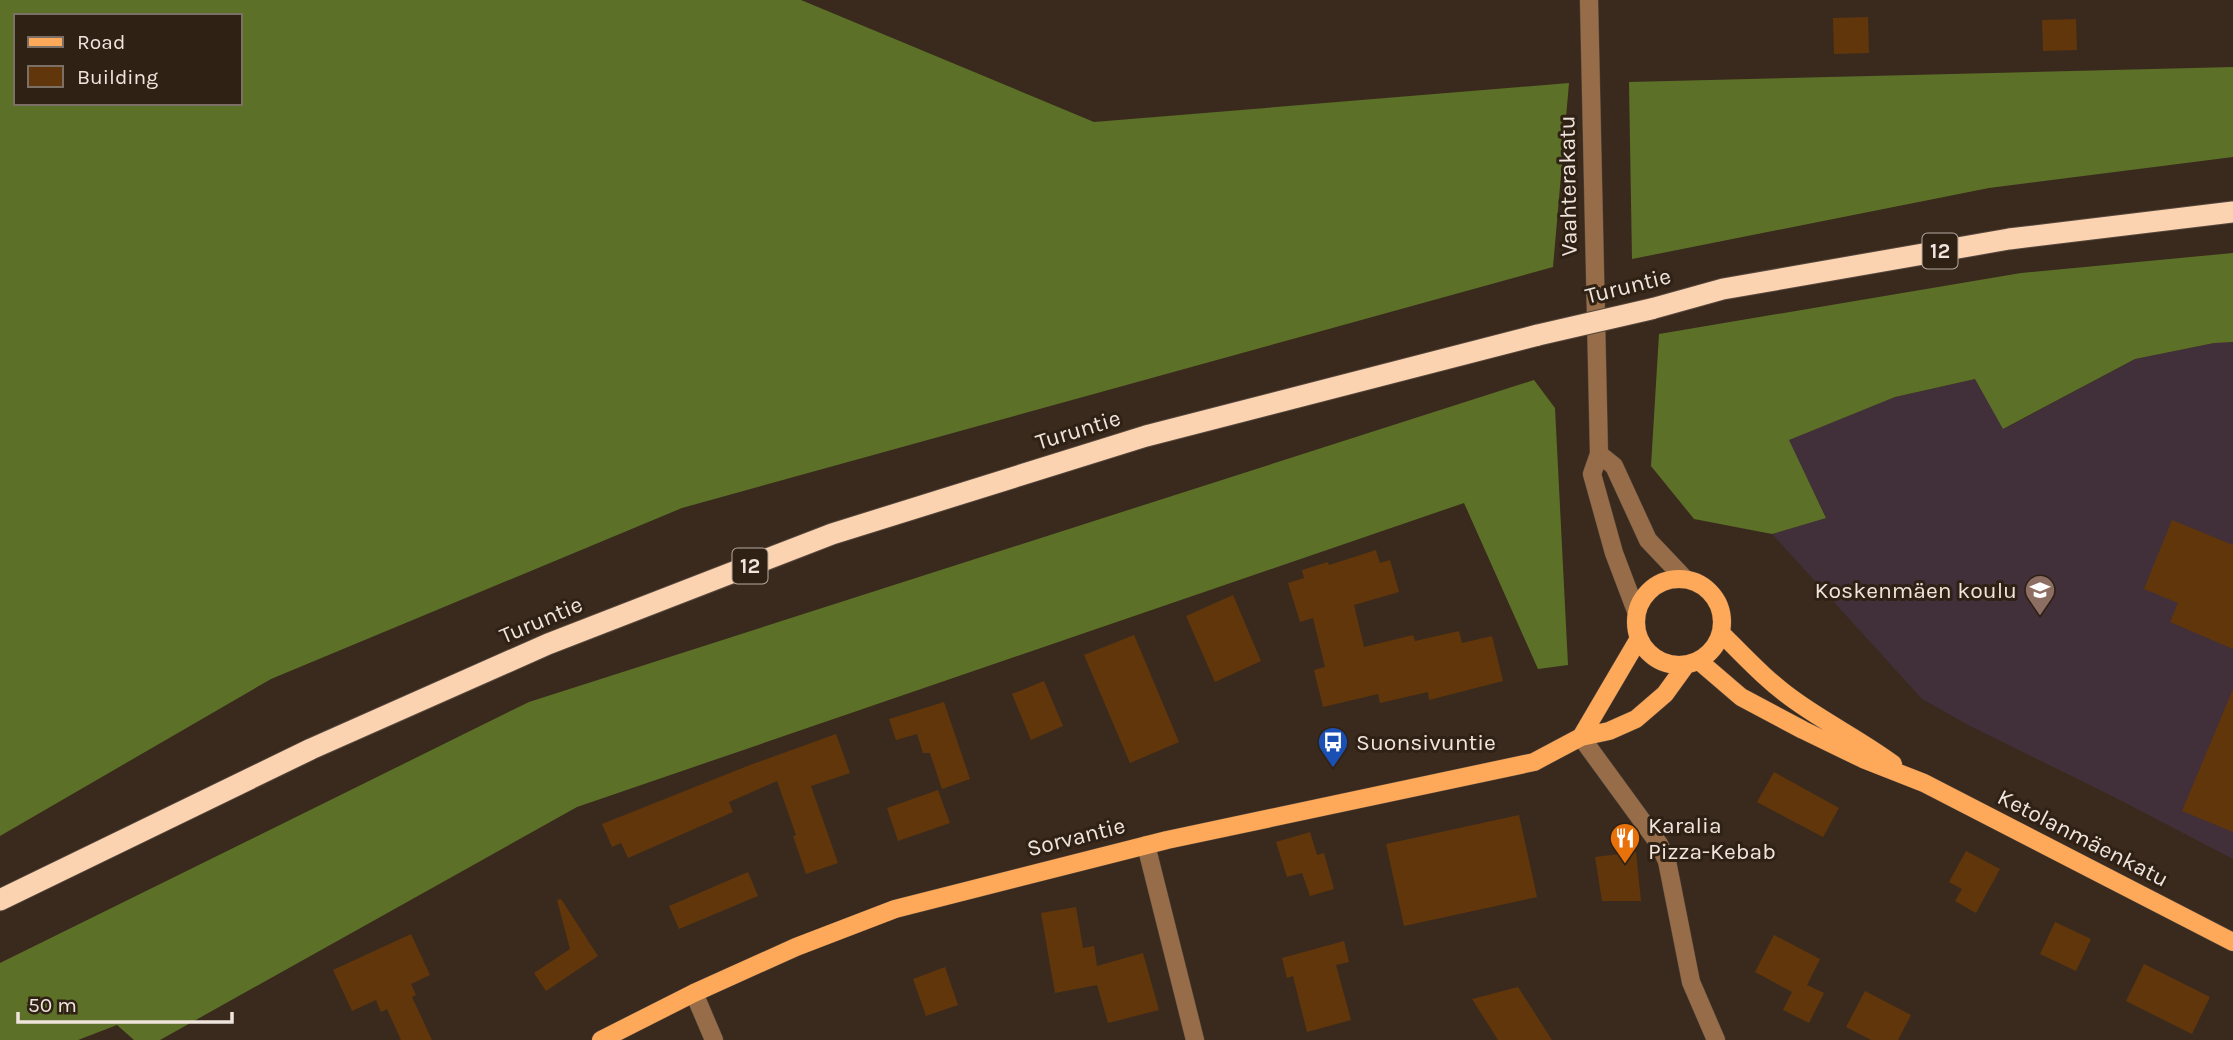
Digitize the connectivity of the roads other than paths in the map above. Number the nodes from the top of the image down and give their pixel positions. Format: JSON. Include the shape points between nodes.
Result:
{"nodes":[{"id":1,"x":1589,"y":0,"type":"edge"},
{"id":2,"x":2233,"y":212,"type":"edge"},
{"id":3,"x":1599,"y":454,"type":"junction"},
{"id":4,"x":1685,"y":579,"type":"junction"},
{"id":5,"x":1636,"y":611,"type":"junction"},
{"id":6,"x":1721,"y":633,"type":"junction"},
{"id":7,"x":1638,"y":640,"type":"junction"},
{"id":8,"x":1692,"y":663,"type":"junction"},
{"id":9,"x":1581,"y":737,"type":"junction"},
{"id":10,"x":1910,"y":776,"type":"junction"},
{"id":11,"x":1146,"y":845,"type":"junction"},
{"id":12,"x":0,"y":900,"type":"edge"},
{"id":13,"x":2233,"y":942,"type":"edge"},
{"id":14,"x":694,"y":993,"type":"junction"},
{"id":15,"x":601,"y":1040,"type":"edge"},
{"id":16,"x":714,"y":1040,"type":"edge"},
{"id":17,"x":1195,"y":1040,"type":"edge"},
{"id":18,"x":1716,"y":1040,"type":"edge"}],
"edges":[{"from":1,"to":3,"type":"street","name":"Vaahterakatu"},
{"from":2,"to":12,"type":"highway","name":"Turuntie","number":"12","bridge":true,"via":[[2009,239],[1723,289],[1146,436],[832,534],[548,644],[312,750]]},
{"from":3,"to":4,"type":"street","via":[[1614,467],[1648,540]]},
{"from":3,"to":5,"type":"street","name":"Vaahterakatu","via":[[1592,474]]},
{"from":4,"to":5,"type":"main road","via":[[1660,582],[1649,589]]},
{"from":4,"to":6,"type":"main road","via":[[1703,586],[1716,600]]},
{"from":5,"to":7,"type":"main road"},
{"from":6,"to":8,"type":"main road","via":[[1709,654]]},
{"from":6,"to":10,"type":"main road","name":"Ketolanmäenkatu","via":[[1794,700]]},
{"from":7,"to":8,"type":"main road","via":[[1657,660],[1671,665]]},
{"from":7,"to":9,"type":"main road"},
{"from":8,"to":9,"type":"main road","name":"Sorvantie","via":[[1636,719]]},
{"from":8,"to":10,"type":"main road","name":"Ketolanmäenkatu","via":[[1741,697],[1802,730]]},
{"from":9,"to":11,"type":"main road","name":"Sorvantie","via":[[1534,762]]},
{"from":9,"to":18,"type":"street","via":[[1667,861],[1690,982]]},
{"from":10,"to":13,"type":"main road","name":"Ketolanmäenkatu"},
{"from":11,"to":14,"type":"main road","name":"Sorvantie","via":[[895,909]]},
{"from":11,"to":17,"type":"street"},
{"from":14,"to":15,"type":"main road","name":"Sorvantie"},
{"from":14,"to":16,"type":"street"}]}
